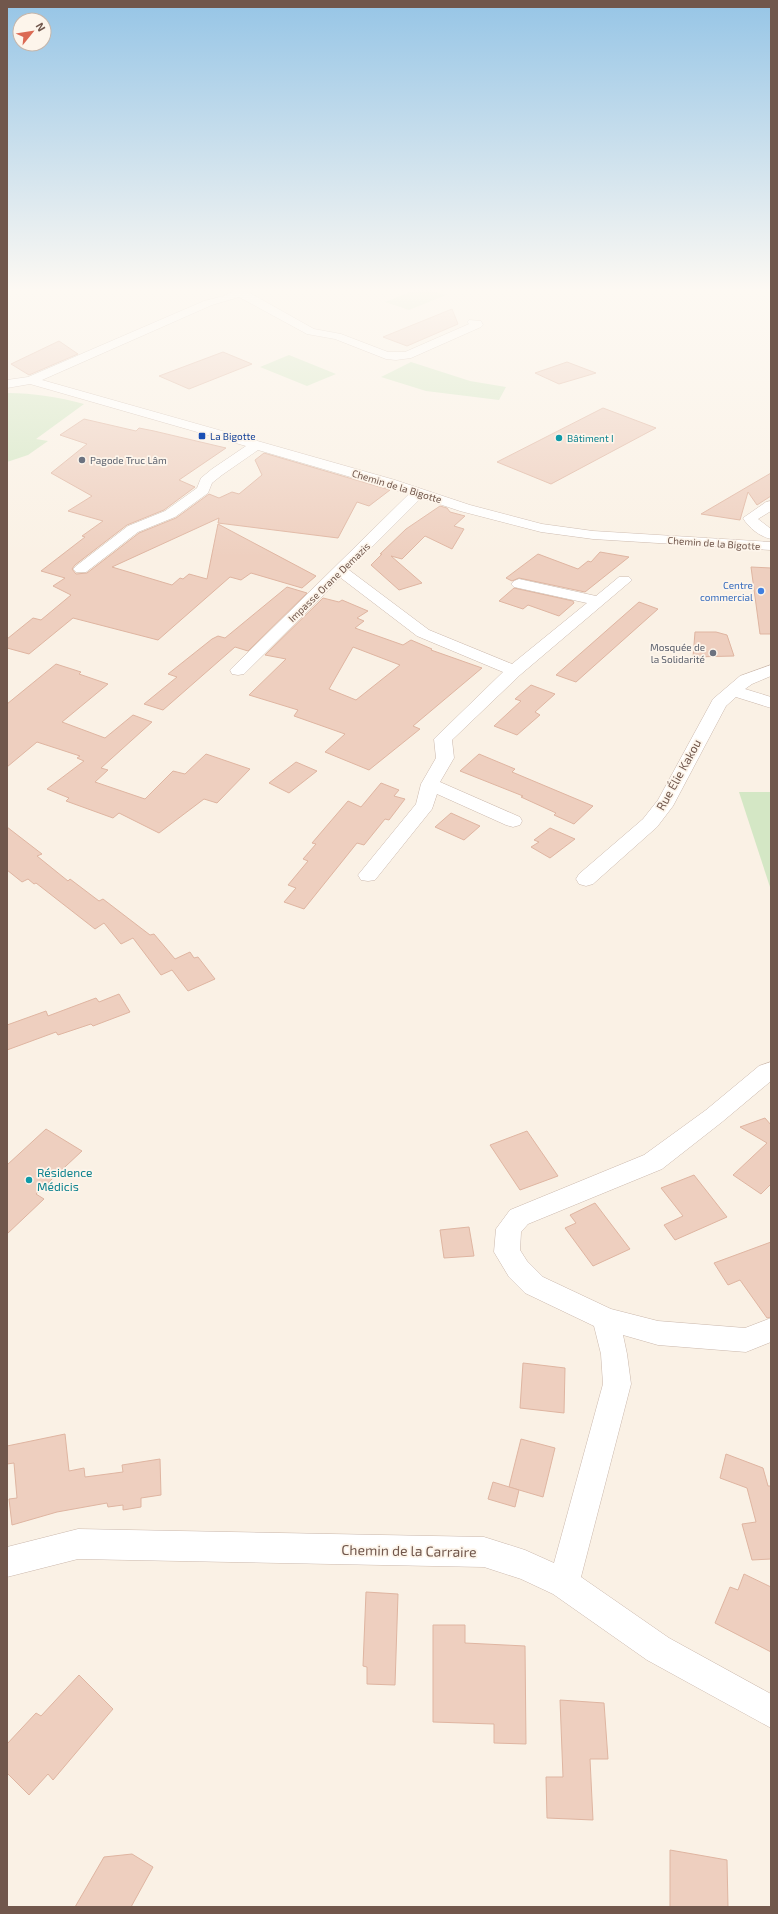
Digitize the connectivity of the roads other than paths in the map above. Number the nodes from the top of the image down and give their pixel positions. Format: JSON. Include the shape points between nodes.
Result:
{"nodes":[{"id":1,"x":44,"y":378,"type":"edge"},
{"id":2,"x":35,"y":382,"type":"junction"},
{"id":3,"x":7,"y":384,"type":"edge"},
{"id":4,"x":7,"y":388,"type":"edge"},
{"id":5,"x":256,"y":445,"type":"junction"},
{"id":6,"x":419,"y":492,"type":"junction"},
{"id":7,"x":771,"y":505,"type":"edge"},
{"id":8,"x":771,"y":535,"type":"edge"},
{"id":9,"x":771,"y":546,"type":"edge"},
{"id":10,"x":81,"y":569,"type":"dead end"},
{"id":11,"x":339,"y":571,"type":"junction"},
{"id":12,"x":624,"y":580,"type":"dead end"},
{"id":13,"x":519,"y":584,"type":"dead end"},
{"id":14,"x":599,"y":600,"type":"junction"},
{"id":15,"x":238,"y":670,"type":"dead end"},
{"id":16,"x":771,"y":670,"type":"edge"},
{"id":17,"x":514,"y":671,"type":"junction"},
{"id":18,"x":732,"y":691,"type":"junction"},
{"id":19,"x":771,"y":704,"type":"edge"},
{"id":20,"x":430,"y":784,"type":"junction"},
{"id":21,"x":513,"y":821,"type":"dead end"},
{"id":22,"x":368,"y":875,"type":"dead end"},
{"id":23,"x":586,"y":879,"type":"dead end"},
{"id":24,"x":771,"y":1071,"type":"edge"},
{"id":25,"x":606,"y":1320,"type":"junction"},
{"id":26,"x":771,"y":1330,"type":"edge"},
{"id":27,"x":7,"y":1562,"type":"edge"},
{"id":28,"x":564,"y":1583,"type":"junction"},
{"id":29,"x":771,"y":1712,"type":"edge"}],
"edges":[{"from":1,"to":2,"type":"street"},
{"from":2,"to":3,"type":"street"},
{"from":2,"to":4,"type":"street","via":[[27,387]]},
{"from":2,"to":5,"type":"street","name":"Chemin de la Bigotte"},
{"from":5,"to":6,"type":"street","name":"Chemin de la Bigotte"},
{"from":5,"to":10,"type":"street","via":[[206,480],[202,490],[170,514],[134,529]]},
{"from":6,"to":9,"type":"street","name":"Chemin de la Bigotte","via":[[465,508],[541,528],[593,535]]},
{"from":6,"to":11,"type":"street","name":"Impasse Orane Demazis"},
{"from":7,"to":8,"type":"street","via":[[750,518],[754,524]]},
{"from":11,"to":15,"type":"street","name":"Impasse Orane Demazis"},
{"from":11,"to":17,"type":"street","via":[[423,632]]},
{"from":12,"to":14,"type":"street"},
{"from":13,"to":14,"type":"street"},
{"from":14,"to":17,"type":"street"},
{"from":16,"to":18,"type":"street","name":"Rue Élie Kakou","via":[[746,680]]},
{"from":17,"to":20,"type":"street","via":[[443,739],[445,758]]},
{"from":18,"to":19,"type":"street"},
{"from":18,"to":23,"type":"street","name":"Rue Élie Kakou","via":[[719,703],[666,802],[650,823]]},
{"from":20,"to":21,"type":"street"},
{"from":20,"to":22,"type":"street","via":[[425,805]]},
{"from":24,"to":25,"type":"street","via":[[653,1162],[519,1217],[509,1229],[507,1252],[534,1285]]},
{"from":25,"to":26,"type":"street","via":[[658,1333],[746,1340]]},
{"from":25,"to":28,"type":"street","via":[[614,1354],[617,1384]]},
{"from":27,"to":28,"type":"street","name":"Chemin de la Carraire","via":[[78,1544],[484,1552],[525,1565]]},
{"from":28,"to":29,"type":"street","name":"Chemin de la Carraire","via":[[658,1648]]}]}
